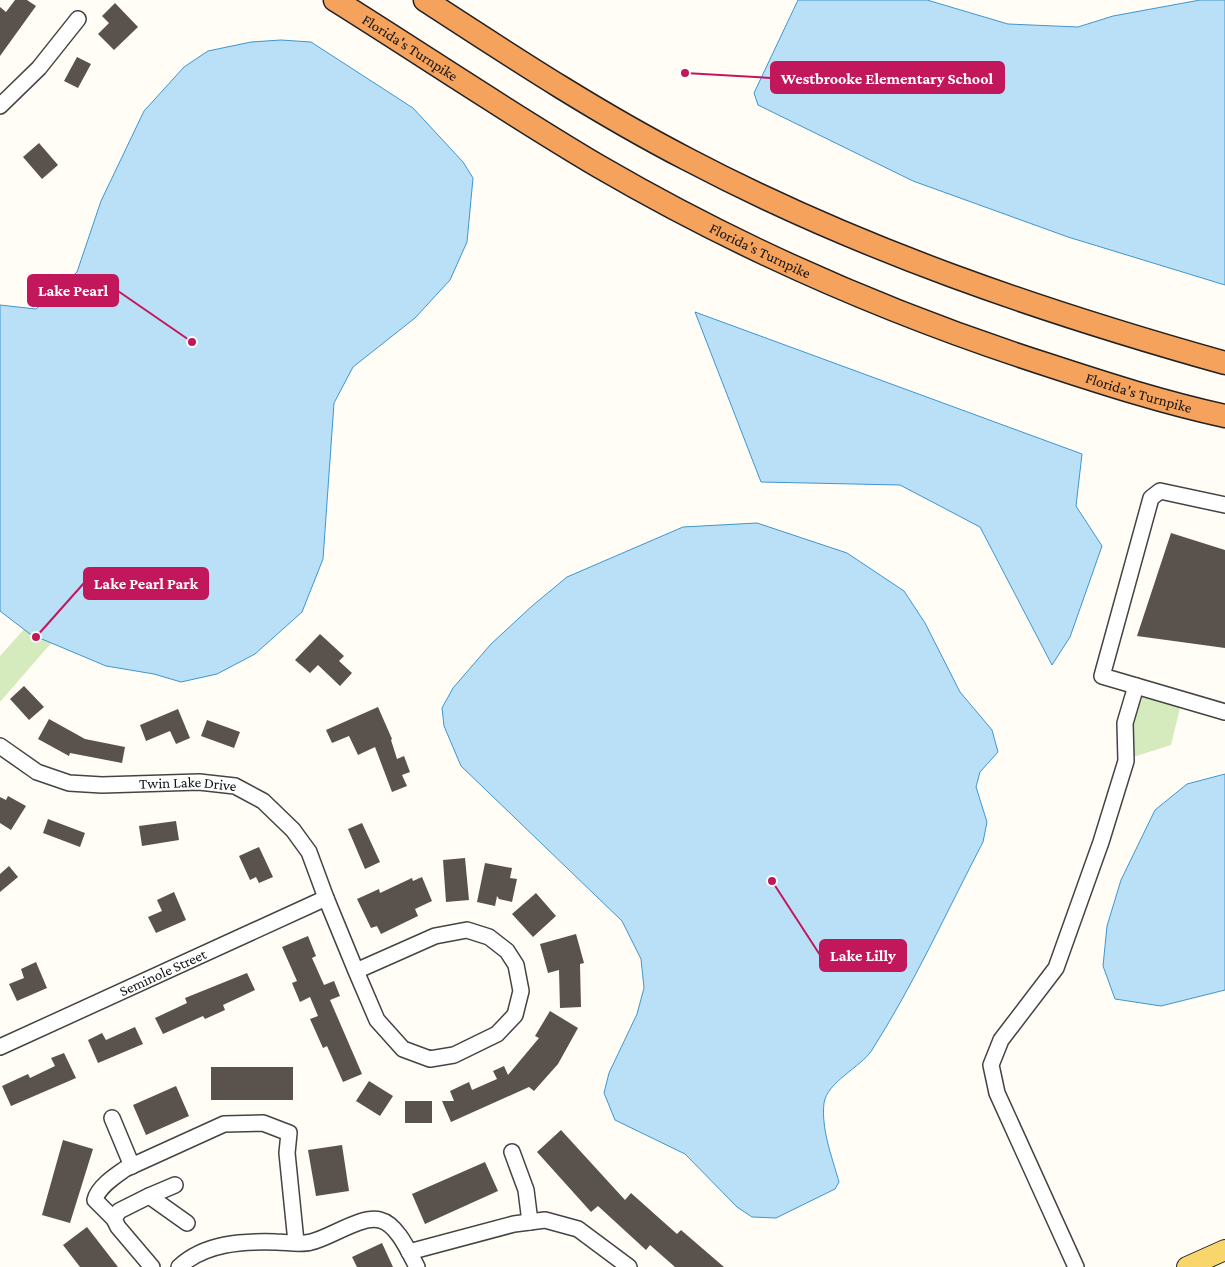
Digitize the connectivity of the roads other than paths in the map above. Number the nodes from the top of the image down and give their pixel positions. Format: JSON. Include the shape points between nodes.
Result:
{"nodes":[{"id":1,"x":335,"y":0,"type":"edge"},
{"id":2,"x":425,"y":0,"type":"edge"},
{"id":3,"x":78,"y":19,"type":"dead end"},
{"id":4,"x":0,"y":106,"type":"edge"},
{"id":5,"x":1225,"y":364,"type":"edge"},
{"id":6,"x":1225,"y":416,"type":"edge"},
{"id":7,"x":1225,"y":505,"type":"edge"},
{"id":8,"x":1136,"y":686,"type":"junction"},
{"id":9,"x":1225,"y":712,"type":"edge"},
{"id":10,"x":0,"y":746,"type":"edge"},
{"id":11,"x":326,"y":898,"type":"junction"},
{"id":12,"x":356,"y":971,"type":"junction"},
{"id":13,"x":0,"y":1047,"type":"edge"},
{"id":14,"x":112,"y":1118,"type":"dead end"},
{"id":15,"x":512,"y":1152,"type":"dead end"},
{"id":16,"x":132,"y":1166,"type":"junction"},
{"id":17,"x":175,"y":1185,"type":"dead end"},
{"id":18,"x":149,"y":1196,"type":"junction"},
{"id":19,"x":114,"y":1219,"type":"junction"},
{"id":20,"x":530,"y":1222,"type":"junction"},
{"id":21,"x":187,"y":1223,"type":"dead end"},
{"id":22,"x":296,"y":1242,"type":"junction"},
{"id":23,"x":1225,"y":1250,"type":"edge"},
{"id":24,"x":409,"y":1252,"type":"junction"},
{"id":25,"x":152,"y":1267,"type":"edge"},
{"id":26,"x":178,"y":1267,"type":"edge"},
{"id":27,"x":417,"y":1267,"type":"edge"},
{"id":28,"x":629,"y":1267,"type":"edge"},
{"id":29,"x":1076,"y":1267,"type":"edge"},
{"id":30,"x":1187,"y":1267,"type":"edge"}],
"edges":[{"from":1,"to":6,"type":"highway","name":"Florida's Turnpike","via":[[600,167],[696,220],[789,265],[888,308],[995,348],[1100,382]]},
{"from":2,"to":5,"type":"highway","via":[[567,92],[687,160],[811,219],[1026,304]]},
{"from":3,"to":4,"type":"street","via":[[39,68]]},
{"from":7,"to":8,"type":"street","via":[[1160,490],[1151,498],[1102,676]]},
{"from":8,"to":9,"type":"street"},
{"from":8,"to":29,"type":"street","via":[[1125,723],[1126,762],[1056,968],[1001,1040],[991,1065],[997,1093]]},
{"from":10,"to":11,"type":"street","name":"Twin Lake Drive","via":[[37,772],[69,783],[199,782],[235,786],[263,801],[293,830],[309,852]]},
{"from":11,"to":12,"type":"street","name":"Twin Lake Drive"},
{"from":11,"to":13,"type":"street","name":"Seminole Street"},
{"from":12,"to":12,"type":"street","via":[[377,1020],[403,1049],[430,1059],[454,1055],[497,1034],[515,1015],[521,991],[516,965],[507,951],[489,937],[467,930],[435,936]]},
{"from":14,"to":16,"type":"street"},
{"from":15,"to":20,"type":"street","via":[[526,1190]]},
{"from":16,"to":19,"type":"street","via":[[113,1177],[96,1195],[95,1200]]},
{"from":16,"to":22,"type":"street","via":[[224,1124],[276,1127],[289,1134],[287,1153]]},
{"from":17,"to":18,"type":"street"},
{"from":18,"to":19,"type":"street","via":[[119,1212]]},
{"from":18,"to":21,"type":"street"},
{"from":19,"to":25,"type":"street"},
{"from":20,"to":24,"type":"street"},
{"from":20,"to":28,"type":"street","via":[[545,1220],[578,1229]]},
{"from":22,"to":24,"type":"street","via":[[310,1243],[364,1221],[380,1220],[392,1228]]},
{"from":22,"to":26,"type":"street","via":[[210,1247]]},
{"from":23,"to":30,"type":"main road"},
{"from":24,"to":27,"type":"street"}]}
